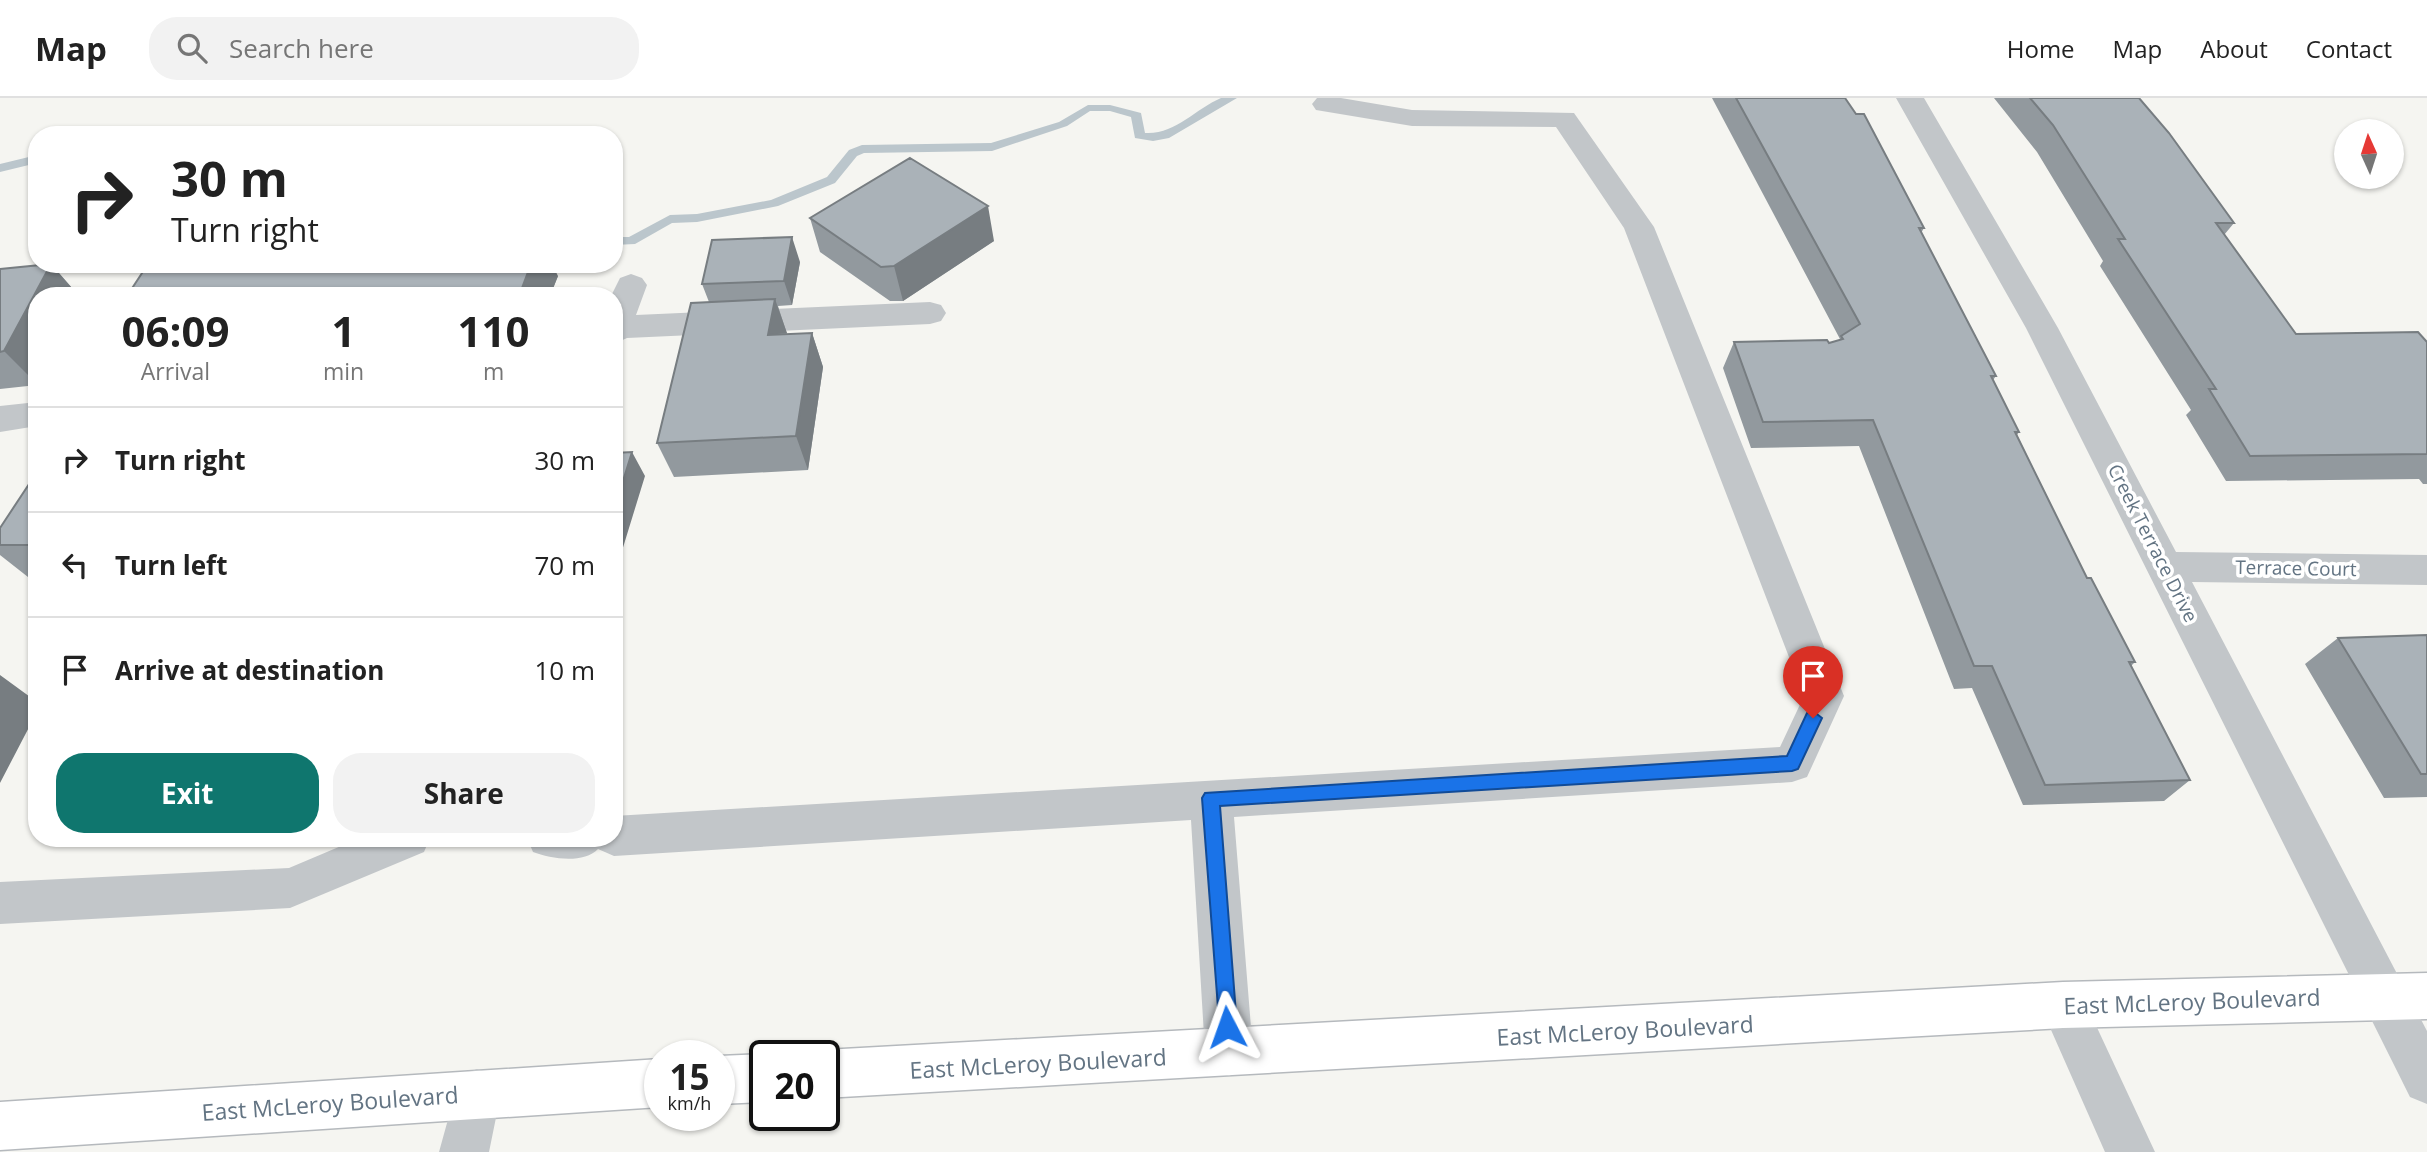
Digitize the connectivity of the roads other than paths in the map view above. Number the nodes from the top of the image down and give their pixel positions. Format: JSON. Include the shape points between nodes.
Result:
{"nodes":[{"id":1,"x":1910,"y":98,"type":"edge"},
{"id":2,"x":1326,"y":104,"type":"dead end"},
{"id":3,"x":631,"y":285,"type":"dead end"},
{"id":4,"x":623,"y":308,"type":"edge"},
{"id":5,"x":930,"y":313,"type":"dead end"},
{"id":6,"x":623,"y":330,"type":"edge"},
{"id":7,"x":28,"y":415,"type":"edge"},
{"id":8,"x":0,"y":419,"type":"edge"},
{"id":9,"x":2165,"y":567,"type":"junction"},
{"id":10,"x":2427,"y":570,"type":"edge"},
{"id":11,"x":1211,"y":798,"type":"junction"},
{"id":12,"x":623,"y":835,"type":"edge"},
{"id":13,"x":388,"y":847,"type":"edge"},
{"id":14,"x":0,"y":903,"type":"edge"},
{"id":15,"x":2406,"y":995,"type":"edge"},
{"id":16,"x":2063,"y":1005,"type":"junction"},
{"id":17,"x":1229,"y":1052,"type":"junction"},
{"id":18,"x":840,"y":1073,"type":"edge"},
{"id":19,"x":2427,"y":1080,"type":"edge"},
{"id":20,"x":644,"y":1084,"type":"edge"},
{"id":21,"x":477,"y":1093,"type":"junction"},
{"id":22,"x":0,"y":1126,"type":"edge"},
{"id":23,"x":464,"y":1152,"type":"edge"},
{"id":24,"x":2130,"y":1152,"type":"edge"}],
"edges":[{"from":1,"to":9,"type":"street","name":"Creek Terrace Drive","via":[[2042,328]]},
{"from":2,"to":11,"type":"street","via":[[1412,118],[1564,119],[1639,227],[1824,696],[1792,764]]},
{"from":3,"to":4,"type":"street"},
{"from":5,"to":6,"type":"street"},
{"from":7,"to":8,"type":"street"},
{"from":9,"to":10,"type":"street","name":"Terrace Court"},
{"from":9,"to":15,"type":"street","name":"Creek Terrace Drive"},
{"from":11,"to":12,"type":"street"},
{"from":11,"to":17,"type":"street"},
{"from":13,"to":14,"type":"street","via":[[290,888]]},
{"from":15,"to":16,"type":"main road","name":"East McLeroy Boulevard"},
{"from":15,"to":19,"type":"street","name":"Creek Terrace Drive"},
{"from":16,"to":17,"type":"main road","name":"East McLeroy Boulevard"},
{"from":16,"to":24,"type":"street"},
{"from":17,"to":18,"type":"main road","name":"East McLeroy Boulevard"},
{"from":20,"to":21,"type":"main road","name":"East McLeroy Boulevard"},
{"from":21,"to":22,"type":"main road","name":"East McLeroy Boulevard"},
{"from":21,"to":23,"type":"street"}]}
